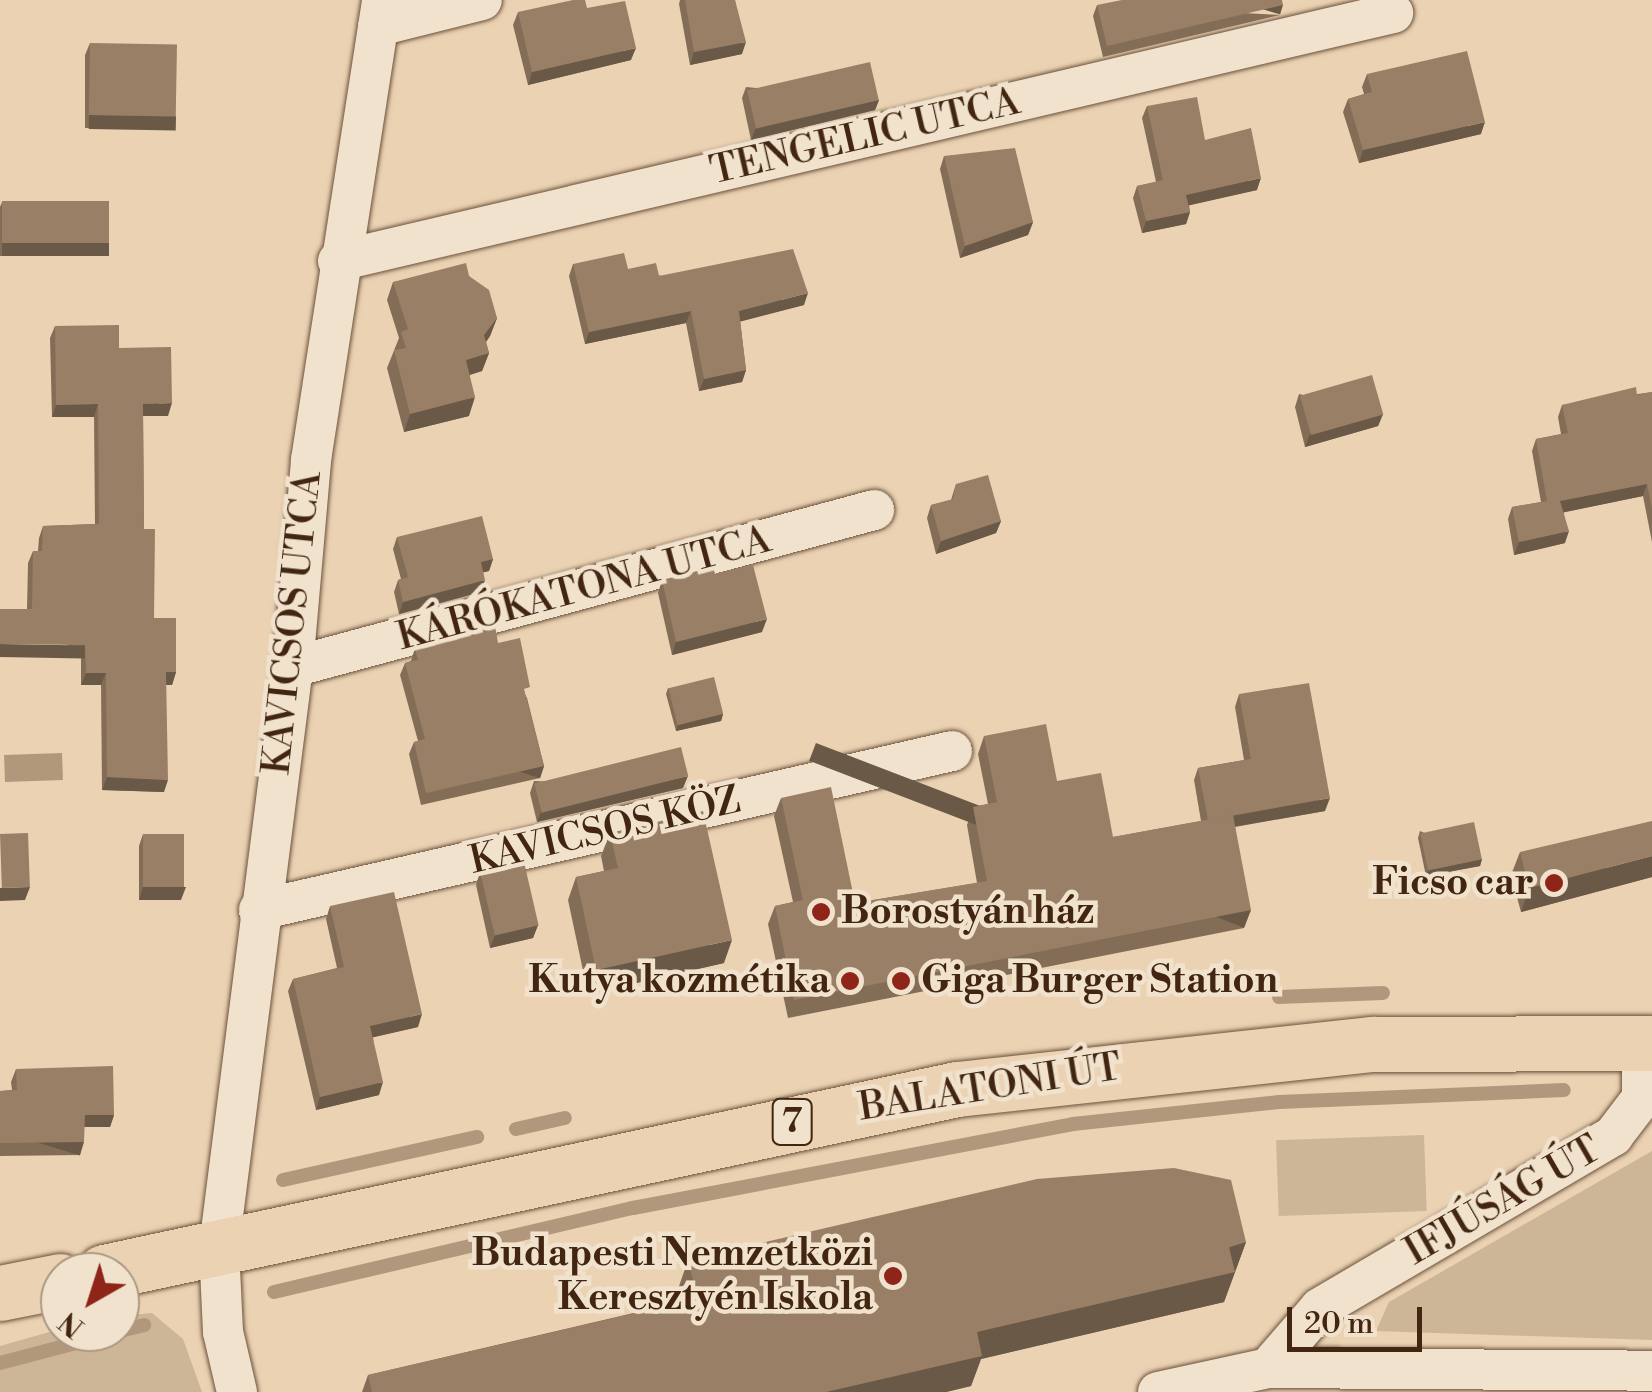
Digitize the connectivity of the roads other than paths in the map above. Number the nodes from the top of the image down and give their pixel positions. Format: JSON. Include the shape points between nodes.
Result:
{"nodes":[{"id":1,"x":482,"y":0,"type":"edge"},
{"id":2,"x":380,"y":13,"type":"edge"},
{"id":3,"x":1393,"y":13,"type":"dead end"},
{"id":4,"x":338,"y":261,"type":"junction"},
{"id":5,"x":874,"y":510,"type":"dead end"},
{"id":6,"x":293,"y":667,"type":"junction"},
{"id":7,"x":952,"y":751,"type":"dead end"},
{"id":8,"x":259,"y":910,"type":"junction"},
{"id":9,"x":1647,"y":1043,"type":"edge"},
{"id":10,"x":218,"y":1247,"type":"junction"},
{"id":11,"x":140,"y":1264,"type":"edge"},
{"id":12,"x":40,"y":1285,"type":"edge"},
{"id":13,"x":0,"y":1293,"type":"edge"},
{"id":14,"x":1268,"y":1368,"type":"junction"},
{"id":15,"x":1652,"y":1371,"type":"edge"},
{"id":16,"x":237,"y":1392,"type":"edge"},
{"id":17,"x":1158,"y":1392,"type":"edge"}],
"edges":[{"from":1,"to":2,"type":"street"},
{"from":2,"to":4,"type":"street","name":"KAVICSOS UTCA"},
{"from":3,"to":4,"type":"street","name":"TENGELIC UTCA"},
{"from":4,"to":6,"type":"street","name":"KAVICSOS UTCA"},
{"from":5,"to":6,"type":"street","name":"KÁRÓKATONA UTCA"},
{"from":6,"to":8,"type":"street","name":"KAVICSOS UTCA"},
{"from":7,"to":8,"type":"street","name":"KAVICSOS KÖZ"},
{"from":8,"to":10,"type":"street","name":"KAVICSOS UTCA"},
{"from":9,"to":10,"type":"main road","name":"BALATONI ÚT","number":"7","via":[[1354,1045],[956,1089]]},
{"from":9,"to":14,"type":"street","name":"IFJÚSÁG ÚT","via":[[1642,1098],[1613,1136],[1320,1308]]},
{"from":10,"to":11,"type":"main road","name":"BALATONI ÚT","number":"7"},
{"from":10,"to":16,"type":"street","name":"KAVICSOS UTCA","via":[[223,1332]]},
{"from":12,"to":13,"type":"main road"},
{"from":14,"to":15,"type":"street"},
{"from":14,"to":17,"type":"street"}]}
